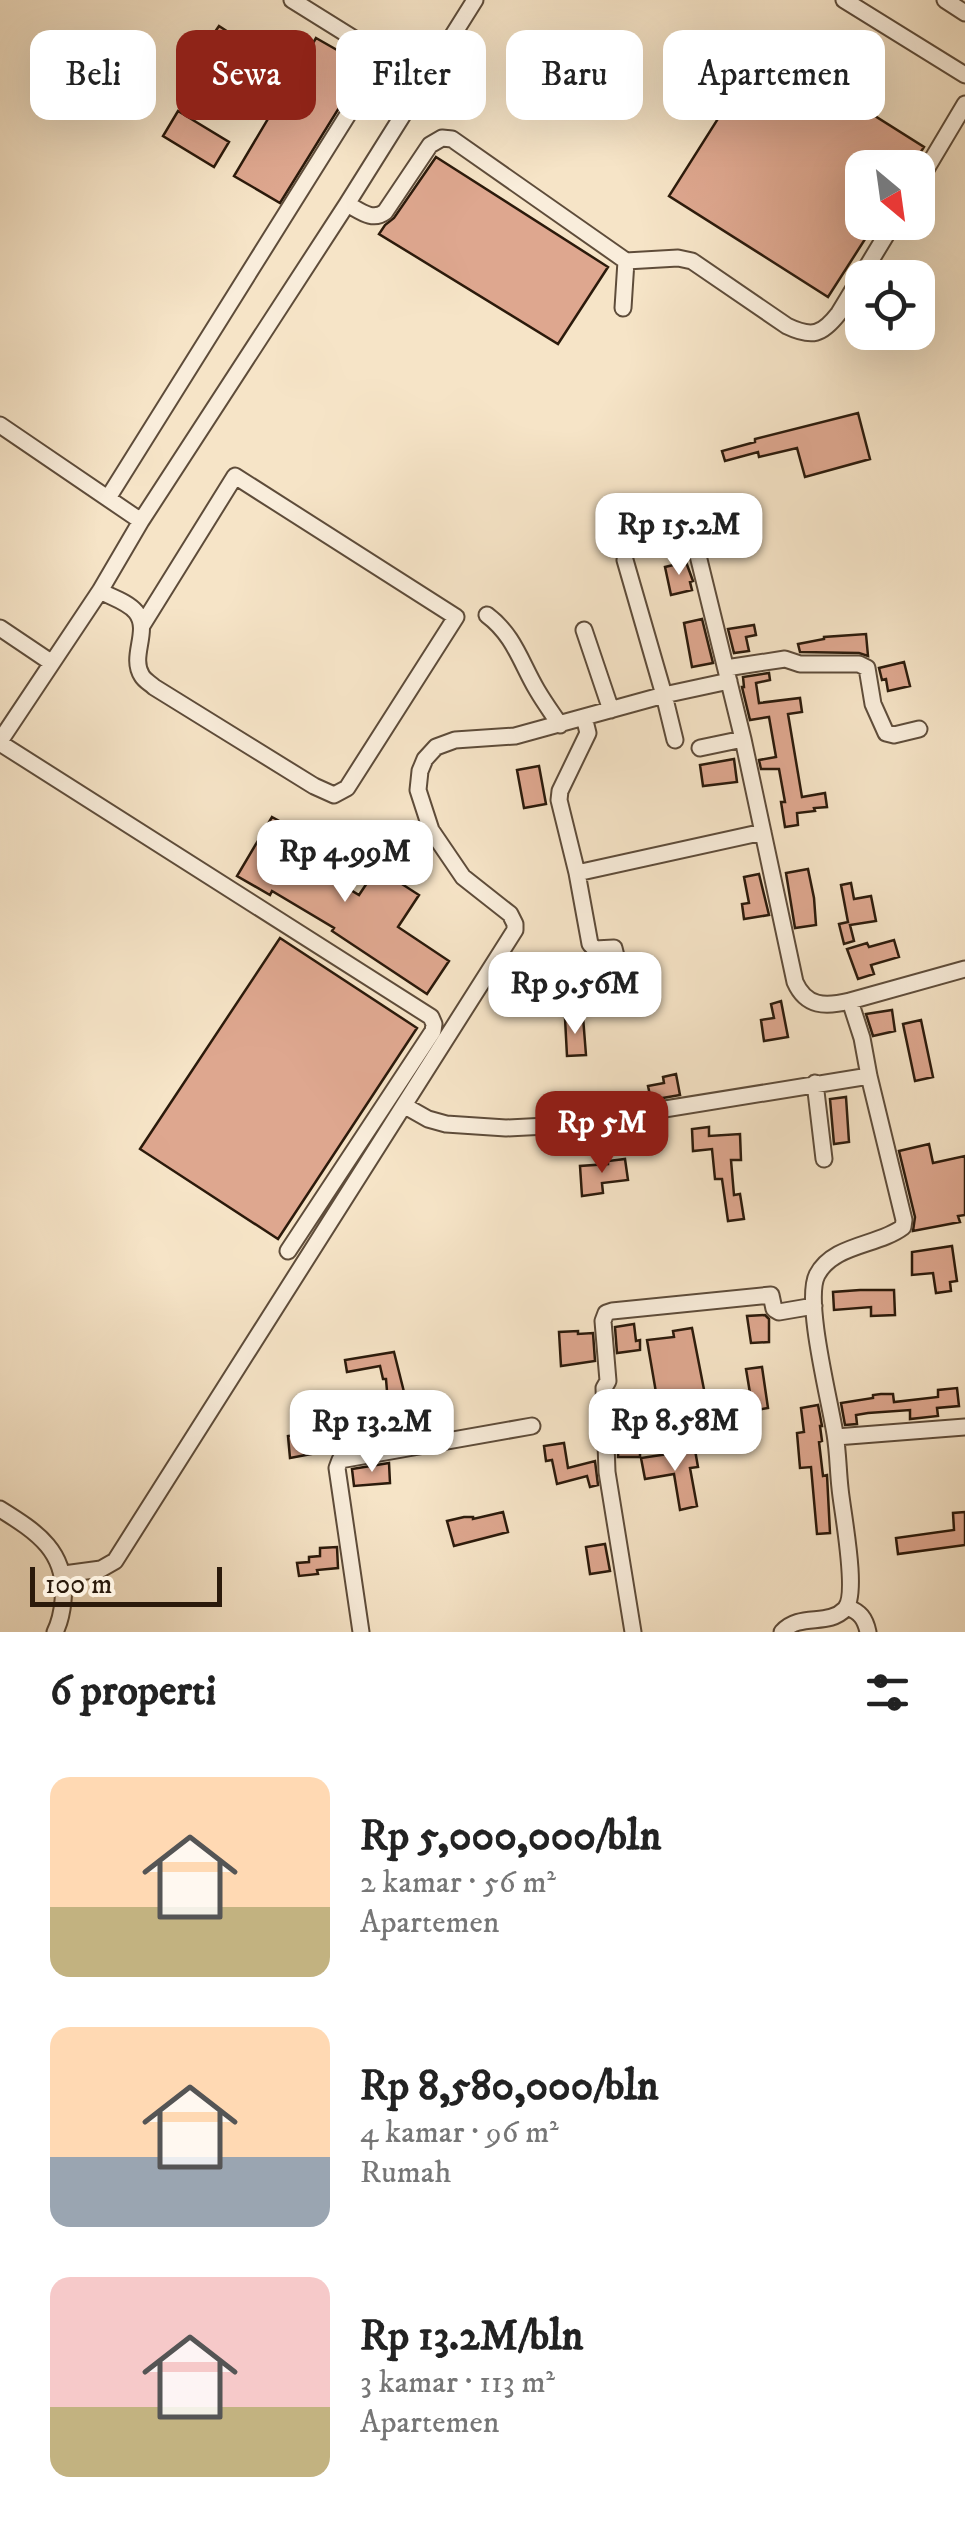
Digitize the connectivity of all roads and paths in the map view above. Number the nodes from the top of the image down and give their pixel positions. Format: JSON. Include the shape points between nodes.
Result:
{"nodes":[{"id":1,"x":292,"y":0,"type":"edge"},
{"id":2,"x":475,"y":0,"type":"edge"},
{"id":3,"x":844,"y":0,"type":"edge"},
{"id":4,"x":946,"y":0,"type":"edge"},
{"id":5,"x":965,"y":13,"type":"edge"},
{"id":6,"x":340,"y":30,"type":"edge"},
{"id":7,"x":456,"y":30,"type":"edge"},
{"id":8,"x":965,"y":74,"type":"edge"},
{"id":9,"x":965,"y":104,"type":"edge"},
{"id":10,"x":345,"y":120,"type":"edge"},
{"id":11,"x":399,"y":120,"type":"edge"},
{"id":12,"x":935,"y":154,"type":"edge"},
{"id":13,"x":347,"y":204,"type":"junction"},
{"id":14,"x":883,"y":240,"type":"edge"},
{"id":15,"x":626,"y":262,"type":"junction"},
{"id":16,"x":623,"y":308,"type":"dead end"},
{"id":17,"x":0,"y":425,"type":"edge"},
{"id":18,"x":108,"y":498,"type":"junction"},
{"id":19,"x":142,"y":521,"type":"junction"},
{"id":20,"x":692,"y":531,"type":"dead end"},
{"id":21,"x":625,"y":560,"type":"dead end"},
{"id":22,"x":100,"y":591,"type":"junction"},
{"id":23,"x":487,"y":615,"type":"dead end"},
{"id":24,"x":142,"y":624,"type":"junction"},
{"id":25,"x":0,"y":628,"type":"edge"},
{"id":26,"x":584,"y":630,"type":"dead end"},
{"id":27,"x":52,"y":662,"type":"junction"},
{"id":28,"x":727,"y":674,"type":"junction"},
{"id":29,"x":664,"y":694,"type":"junction"},
{"id":30,"x":611,"y":710,"type":"junction"},
{"id":31,"x":584,"y":717,"type":"junction"},
{"id":32,"x":560,"y":725,"type":"junction"},
{"id":33,"x":919,"y":729,"type":"dead end"},
{"id":34,"x":742,"y":739,"type":"junction"},
{"id":35,"x":675,"y":740,"type":"dead end"},
{"id":36,"x":0,"y":742,"type":"edge"},
{"id":37,"x":700,"y":748,"type":"dead end"},
{"id":38,"x":762,"y":832,"type":"junction"},
{"id":39,"x":577,"y":873,"type":"junction"},
{"id":40,"x":965,"y":969,"type":"edge"},
{"id":41,"x":620,"y":972,"type":"dead end"},
{"id":42,"x":850,"y":1000,"type":"junction"},
{"id":43,"x":869,"y":1076,"type":"junction"},
{"id":44,"x":815,"y":1083,"type":"junction"},
{"id":45,"x":404,"y":1106,"type":"junction"},
{"id":46,"x":824,"y":1159,"type":"dead end"},
{"id":47,"x":288,"y":1251,"type":"dead end"},
{"id":48,"x":814,"y":1306,"type":"junction"},
{"id":49,"x":532,"y":1426,"type":"dead end"},
{"id":50,"x":965,"y":1427,"type":"edge"},
{"id":51,"x":836,"y":1437,"type":"junction"},
{"id":52,"x":0,"y":1509,"type":"edge"},
{"id":53,"x":64,"y":1574,"type":"junction"},
{"id":54,"x":847,"y":1607,"type":"junction"},
{"id":55,"x":56,"y":1632,"type":"edge"},
{"id":56,"x":362,"y":1632,"type":"edge"},
{"id":57,"x":633,"y":1632,"type":"edge"},
{"id":58,"x":782,"y":1632,"type":"edge"},
{"id":59,"x":868,"y":1632,"type":"edge"}],
"edges":[{"from":1,"to":6,"type":"street"},
{"from":2,"to":7,"type":"street"},
{"from":3,"to":8,"type":"street"},
{"from":4,"to":5,"type":"street"},
{"from":9,"to":12,"type":"street"},
{"from":10,"to":18,"type":"street"},
{"from":11,"to":13,"type":"street"},
{"from":13,"to":15,"type":"street","via":[[380,216],[430,145],[446,138]]},
{"from":13,"to":19,"type":"street"},
{"from":14,"to":15,"type":"street","via":[[829,326],[804,334],[692,261]]},
{"from":15,"to":16,"type":"street"},
{"from":17,"to":18,"type":"street"},
{"from":18,"to":19,"type":"street"},
{"from":19,"to":22,"type":"street"},
{"from":20,"to":28,"type":"street"},
{"from":21,"to":29,"type":"street"},
{"from":22,"to":24,"type":"street","via":[[130,606]]},
{"from":22,"to":27,"type":"street"},
{"from":23,"to":32,"type":"street","via":[[511,640]]},
{"from":24,"to":24,"type":"street","via":[[141,676],[334,795],[348,788],[456,617],[234,476]]},
{"from":25,"to":27,"type":"street"},
{"from":26,"to":30,"type":"street"},
{"from":27,"to":36,"type":"street"},
{"from":28,"to":29,"type":"street"},
{"from":28,"to":33,"type":"street","via":[[785,659],[860,664],[867,668],[884,730],[894,735]]},
{"from":28,"to":34,"type":"street"},
{"from":29,"to":30,"type":"street"},
{"from":29,"to":35,"type":"street"},
{"from":30,"to":31,"type":"street"},
{"from":31,"to":32,"type":"street"},
{"from":31,"to":39,"type":"street","via":[[588,734],[559,796]]},
{"from":32,"to":45,"type":"street","via":[[455,740],[436,747],[420,771],[418,790],[431,830],[463,877],[510,914],[515,930]]},
{"from":34,"to":37,"type":"street"},
{"from":34,"to":38,"type":"street"},
{"from":36,"to":47,"type":"street","via":[[431,1017],[433,1031]]},
{"from":38,"to":39,"type":"street"},
{"from":38,"to":42,"type":"street","via":[[802,996],[814,1003]]},
{"from":39,"to":41,"type":"street","via":[[590,944],[614,948]]},
{"from":40,"to":42,"type":"street"},
{"from":42,"to":43,"type":"street"},
{"from":43,"to":44,"type":"street"},
{"from":43,"to":48,"type":"street","via":[[903,1227],[828,1260],[817,1275]]},
{"from":44,"to":45,"type":"street","via":[[566,1125],[446,1124]]},
{"from":44,"to":46,"type":"street"},
{"from":45,"to":53,"type":"street","via":[[114,1561]]},
{"from":48,"to":51,"type":"street"},
{"from":48,"to":57,"type":"street","via":[[779,1312],[771,1294],[606,1314],[607,1472]]},
{"from":49,"to":56,"type":"street","via":[[340,1460]]},
{"from":50,"to":51,"type":"street"},
{"from":51,"to":54,"type":"street"},
{"from":52,"to":53,"type":"street","via":[[42,1538]]},
{"from":53,"to":55,"type":"street"},
{"from":54,"to":58,"type":"street"},
{"from":54,"to":59,"type":"street","via":[[858,1612]]}]}
